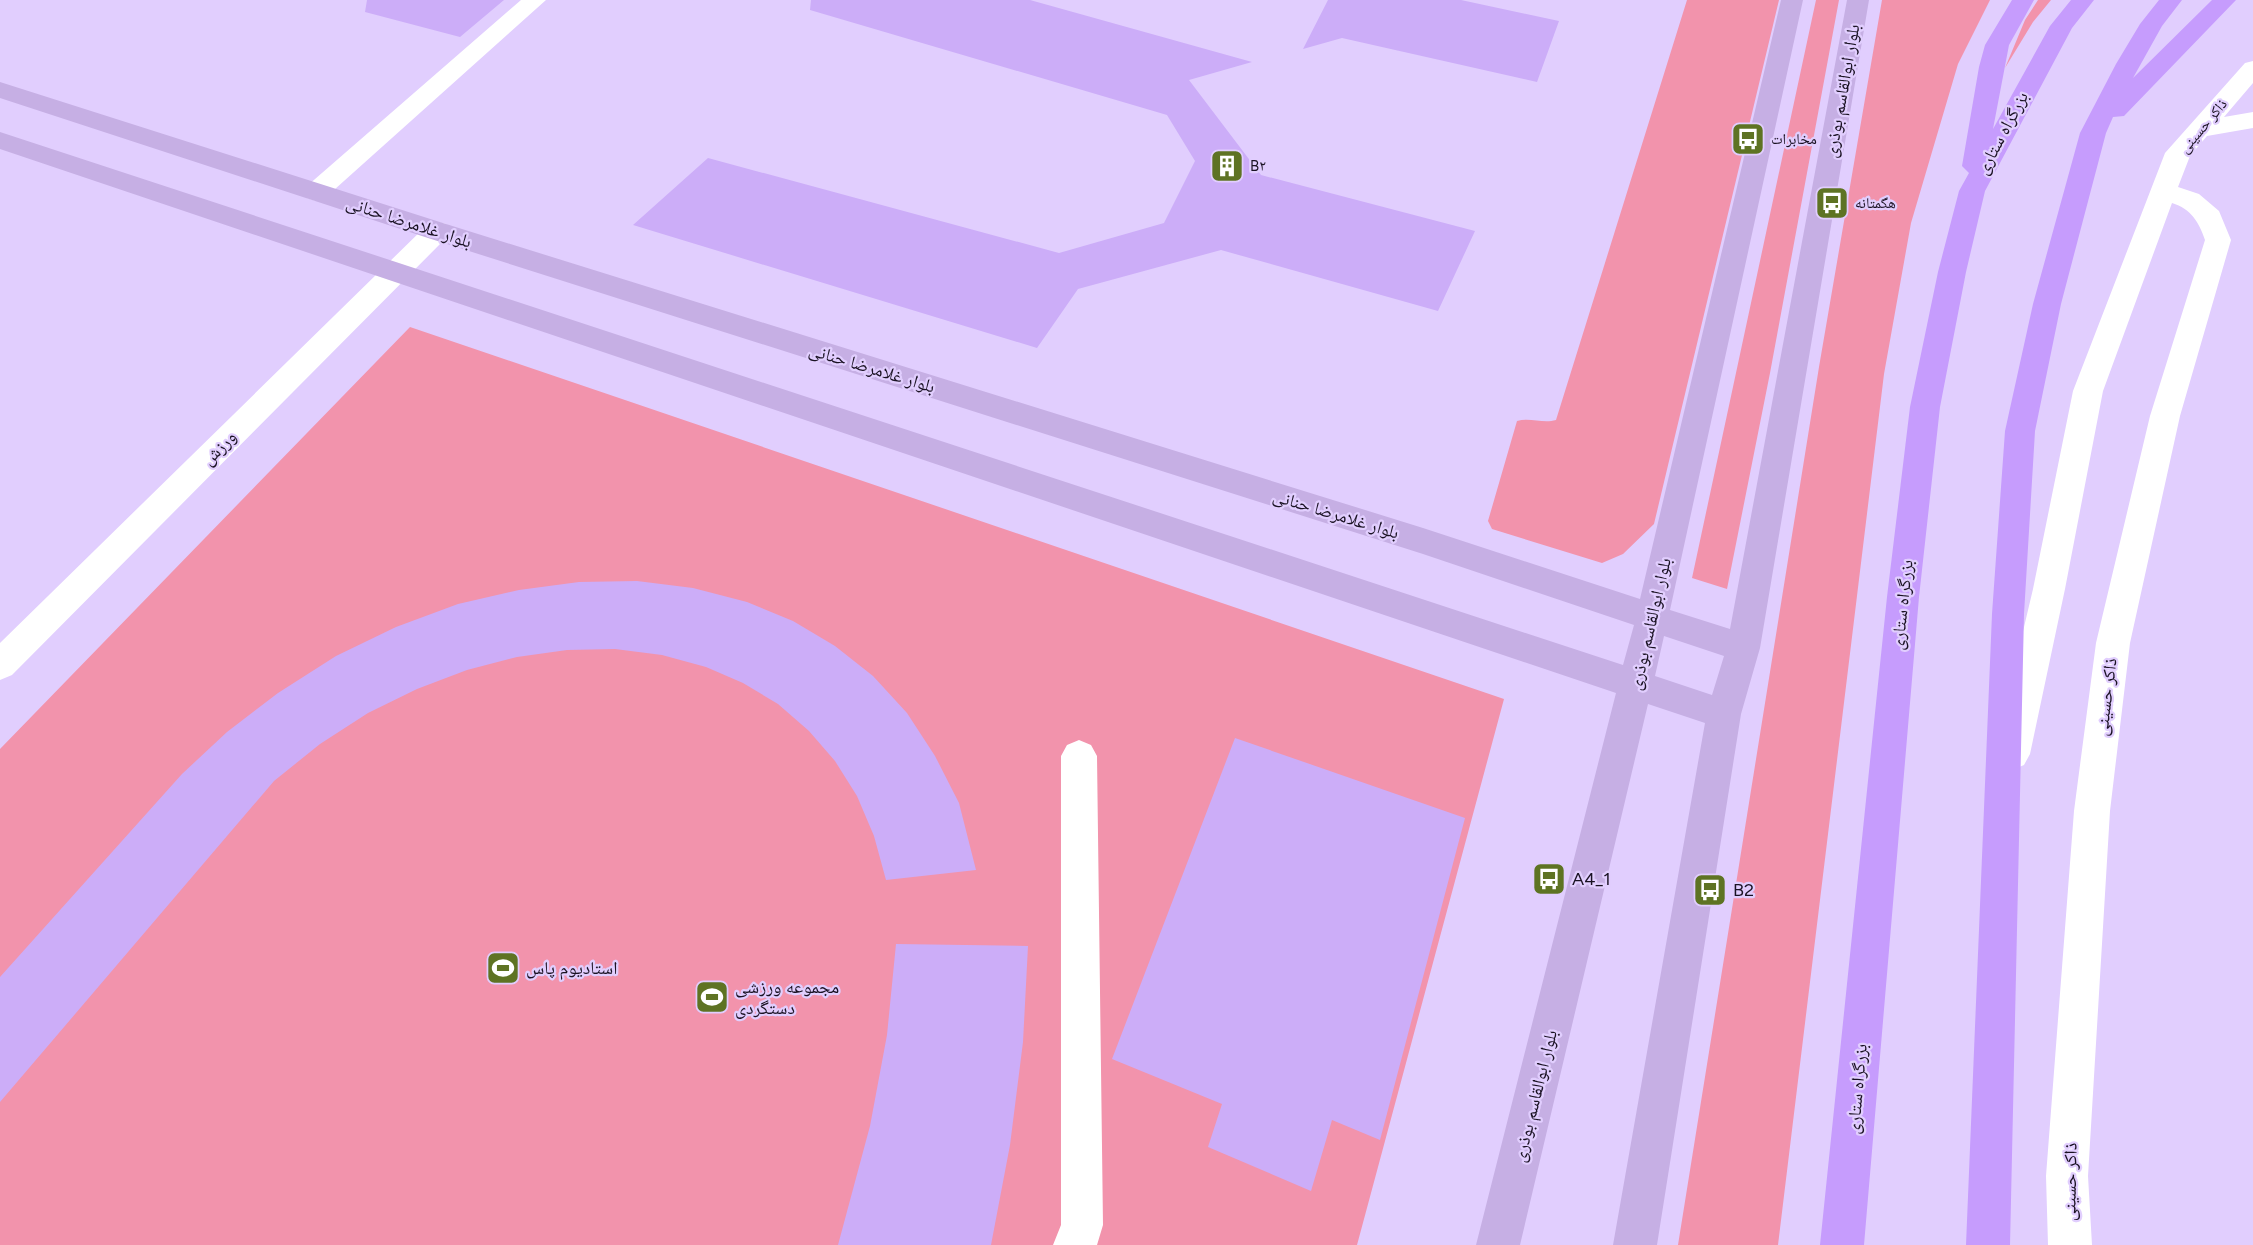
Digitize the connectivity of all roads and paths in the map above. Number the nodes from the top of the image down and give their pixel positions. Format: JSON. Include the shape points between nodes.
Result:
{"nodes":[{"id":1,"x":534,"y":0,"type":"edge"},
{"id":2,"x":1792,"y":0,"type":"edge"},
{"id":3,"x":1858,"y":0,"type":"edge"},
{"id":4,"x":2023,"y":0,"type":"edge"},
{"id":5,"x":2083,"y":0,"type":"edge"},
{"id":6,"x":2171,"y":0,"type":"edge"},
{"id":7,"x":2225,"y":0,"type":"edge"},
{"id":8,"x":2253,"y":68,"type":"edge"},
{"id":9,"x":0,"y":90,"type":"edge"},
{"id":10,"x":2253,"y":120,"type":"edge"},
{"id":11,"x":2199,"y":129,"type":"junction"},
{"id":12,"x":2093,"y":133,"type":"junction"},
{"id":13,"x":0,"y":140,"type":"edge"},
{"id":14,"x":1971,"y":191,"type":"junction"},
{"id":15,"x":316,"y":192,"type":"junction"},
{"id":16,"x":2164,"y":192,"type":"junction"},
{"id":17,"x":437,"y":231,"type":"junction"},
{"id":18,"x":396,"y":273,"type":"junction"},
{"id":19,"x":1652,"y":618,"type":"junction"},
{"id":20,"x":1743,"y":648,"type":"junction"},
{"id":21,"x":0,"y":665,"type":"edge"},
{"id":22,"x":1636,"y":684,"type":"junction"},
{"id":23,"x":1724,"y":714,"type":"junction"},
{"id":24,"x":1079,"y":756,"type":"dead end"},
{"id":25,"x":2003,"y":795,"type":"junction"},
{"id":26,"x":1075,"y":1245,"type":"edge"},
{"id":27,"x":1498,"y":1245,"type":"edge"},
{"id":28,"x":1635,"y":1245,"type":"edge"},
{"id":29,"x":1842,"y":1245,"type":"edge"},
{"id":30,"x":1988,"y":1245,"type":"edge"},
{"id":31,"x":2070,"y":1245,"type":"edge"}],
"edges":[{"from":1,"to":15,"type":"street"},
{"from":2,"to":19,"type":"main road","name":"بلوار ابوالقاسم بوذری"},
{"from":3,"to":20,"type":"main road","name":"بلوار ابوالقاسم بوذری"},
{"from":4,"to":14,"type":"highway","via":[[1997,45],[1991,67]]},
{"from":5,"to":14,"type":"highway","name":"بزرگراه ستاری","via":[[2062,26]]},
{"from":6,"to":12,"type":"highway","via":[[2128,64]]},
{"from":7,"to":12,"type":"highway"},
{"from":8,"to":11,"type":"street","name":"ذاکر حسینی"},
{"from":9,"to":15,"type":"main road","name":"بلوار غلامرضا حنانی"},
{"from":10,"to":11,"type":"street"},
{"from":11,"to":16,"type":"street","name":"ذاکر حسینی","via":[[2178,153]]},
{"from":12,"to":25,"type":"highway","via":[[2047,304],[2020,431],[2008,614]]},
{"from":13,"to":18,"type":"main road"},
{"from":14,"to":29,"type":"highway","name":"بزرگراه ستاری","via":[[1925,407]]},
{"from":15,"to":17,"type":"main road","name":"بلوار غلامرضا حنانی"},
{"from":16,"to":25,"type":"street","name":"ذاکر حسینی","via":[[2088,391]]},
{"from":16,"to":31,"type":"street","name":"ذاکر حسینی","via":[[2190,201],[2210,217],[2218,240],[2165,416],[2113,643],[2092,811],[2067,1176]]},
{"from":17,"to":18,"type":"street","name":"ورزش"},
{"from":17,"to":19,"type":"main road","name":"بلوار غلامرضا حنانی","via":[[1412,538]]},
{"from":18,"to":21,"type":"street","name":"ورزش"},
{"from":18,"to":22,"type":"main road"},
{"from":19,"to":20,"type":"main road","name":"بلوار غلامرضا حنانی"},
{"from":19,"to":22,"type":"main road","name":"بلوار ابوالقاسم بوذری"},
{"from":20,"to":23,"type":"main road","name":"بلوار ابوالقاسم بوذری"},
{"from":22,"to":23,"type":"main road"},
{"from":22,"to":27,"type":"main road","name":"بلوار ابوالقاسم بوذری"},
{"from":23,"to":28,"type":"main road","name":"بلوار ابوالقاسم بوذری"},
{"from":24,"to":26,"type":"street","via":[[1082,1225]]},
{"from":25,"to":30,"type":"highway"}]}
